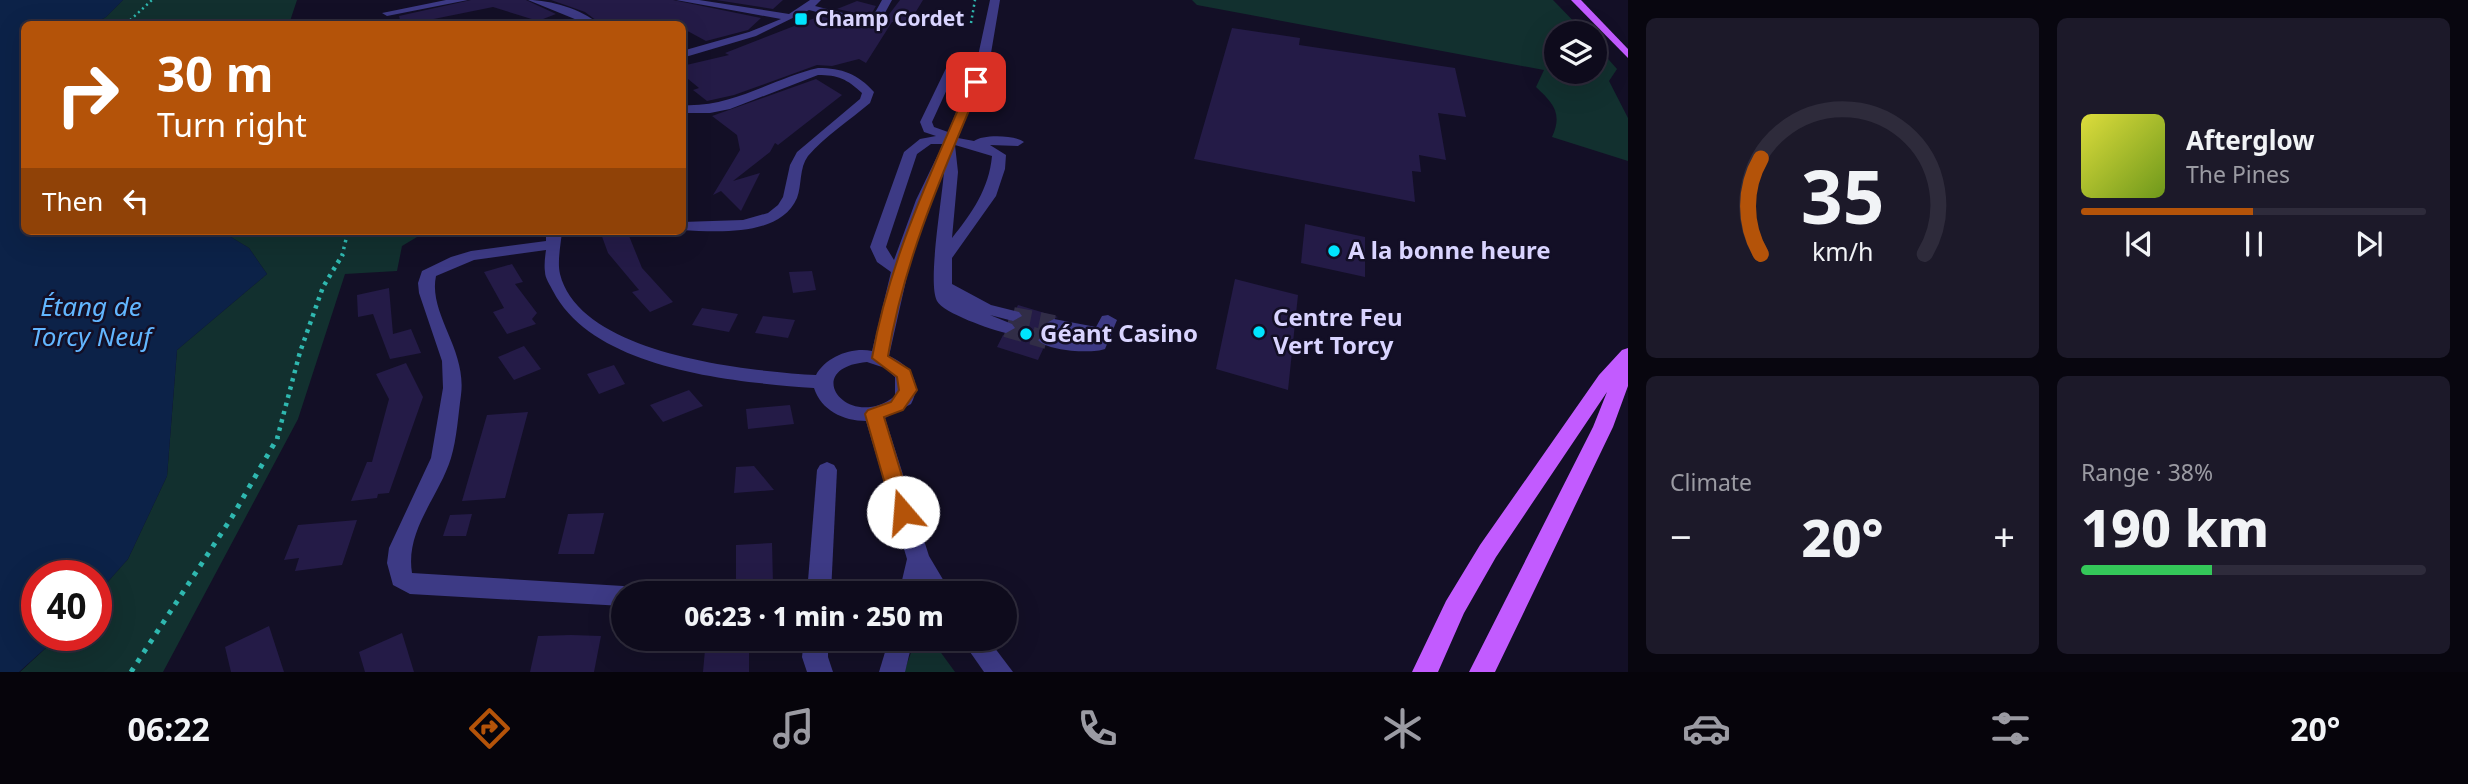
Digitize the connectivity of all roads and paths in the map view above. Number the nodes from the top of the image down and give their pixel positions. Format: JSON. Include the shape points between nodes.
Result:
{"nodes":[{"id":1,"x":152,"y":0,"type":"edge"},
{"id":2,"x":463,"y":0,"type":"edge"},
{"id":3,"x":533,"y":0,"type":"edge"},
{"id":4,"x":887,"y":0,"type":"edge"},
{"id":5,"x":995,"y":0,"type":"edge"},
{"id":6,"x":1576,"y":0,"type":"edge"},
{"id":7,"x":687,"y":1,"type":"edge"},
{"id":8,"x":812,"y":4,"type":"edge"},
{"id":9,"x":387,"y":13,"type":"dead end"},
{"id":10,"x":790,"y":17,"type":"junction"},
{"id":11,"x":129,"y":21,"type":"edge"},
{"id":12,"x":588,"y":21,"type":"edge"},
{"id":13,"x":686,"y":54,"type":"edge"},
{"id":14,"x":1628,"y":55,"type":"edge"},
{"id":15,"x":985,"y":59,"type":"junction"},
{"id":16,"x":686,"y":109,"type":"edge"},
{"id":17,"x":1018,"y":142,"type":"dead end"},
{"id":18,"x":948,"y":147,"type":"junction"},
{"id":19,"x":686,"y":226,"type":"edge"},
{"id":20,"x":347,"y":235,"type":"edge"},
{"id":21,"x":553,"y":238,"type":"edge"},
{"id":22,"x":946,"y":255,"type":"junction"},
{"id":23,"x":900,"y":272,"type":"junction"},
{"id":24,"x":1009,"y":322,"type":"tunnel mouth"},
{"id":25,"x":1105,"y":327,"type":"dead end"},
{"id":26,"x":1051,"y":332,"type":"tunnel mouth"},
{"id":27,"x":1628,"y":354,"type":"edge"},
{"id":28,"x":880,"y":358,"type":"junction"},
{"id":29,"x":1628,"y":361,"type":"edge"},
{"id":30,"x":822,"y":382,"type":"junction"},
{"id":31,"x":874,"y":414,"type":"junction"},
{"id":32,"x":827,"y":471,"type":"dead end"},
{"id":33,"x":918,"y":559,"type":"junction"},
{"id":34,"x":820,"y":581,"type":"edge"},
{"id":35,"x":913,"y":581,"type":"edge"},
{"id":36,"x":932,"y":581,"type":"edge"},
{"id":37,"x":611,"y":595,"type":"edge"},
{"id":38,"x":815,"y":651,"type":"edge"},
{"id":39,"x":898,"y":651,"type":"edge"},
{"id":40,"x":983,"y":651,"type":"edge"},
{"id":41,"x":131,"y":672,"type":"edge"},
{"id":42,"x":820,"y":672,"type":"edge"},
{"id":43,"x":892,"y":672,"type":"edge"},
{"id":44,"x":1000,"y":672,"type":"edge"},
{"id":45,"x":1425,"y":672,"type":"edge"},
{"id":46,"x":1482,"y":672,"type":"edge"}],
"edges":[{"from":1,"to":11,"type":"path"},
{"from":2,"to":9,"type":"street"},
{"from":3,"to":12,"type":"street"},
{"from":4,"to":8,"type":"street","via":[[876,20],[867,22]]},
{"from":5,"to":15,"type":"street"},
{"from":6,"to":14,"type":"main road"},
{"from":7,"to":10,"type":"street"},
{"from":8,"to":10,"type":"street"},
{"from":10,"to":13,"type":"street"},
{"from":15,"to":17,"type":"street","via":[[955,60],[926,122],[928,129],[967,140]]},
{"from":15,"to":18,"type":"street"},
{"from":16,"to":19,"type":"street","via":[[729,105],[779,81],[818,73],[845,75],[868,92],[866,100],[802,155],[795,166],[790,199],[782,209],[724,228]]},
{"from":18,"to":22,"type":"street"},
{"from":18,"to":23,"type":"street","via":[[912,230]]},
{"from":20,"to":41,"type":"path","via":[[342,257],[323,287],[300,352],[280,433],[232,517]]},
{"from":21,"to":30,"type":"street","via":[[554,271],[568,306],[583,321],[631,348],[702,368]]},
{"from":21,"to":37,"type":"street","via":[[453,260],[428,274],[425,288],[452,363],[452,393],[441,458],[410,524],[398,568],[401,578],[410,584]]},
{"from":22,"to":23,"type":"street","via":[[985,202],[999,155],[982,146],[932,140],[911,152],[878,247],[883,259]]},
{"from":22,"to":24,"type":"street","via":[[944,299],[949,305]]},
{"from":23,"to":28,"type":"street"},
{"from":25,"to":26,"type":"street","via":[[1099,345],[1093,347]]},
{"from":27,"to":45,"type":"main road","via":[[1488,551],[1454,608]]},
{"from":28,"to":30,"type":"street","via":[[842,360],[825,373]]},
{"from":28,"to":31,"type":"street","via":[[905,374],[908,390],[897,406]]},
{"from":29,"to":46,"type":"main road","via":[[1603,427]]},
{"from":30,"to":31,"type":"street","via":[[826,397],[841,409]]},
{"from":31,"to":33,"type":"street"},
{"from":32,"to":34,"type":"street"},
{"from":33,"to":35,"type":"street"},
{"from":33,"to":36,"type":"street"},
{"from":38,"to":42,"type":"street"},
{"from":39,"to":43,"type":"street"},
{"from":40,"to":44,"type":"street"}]}
